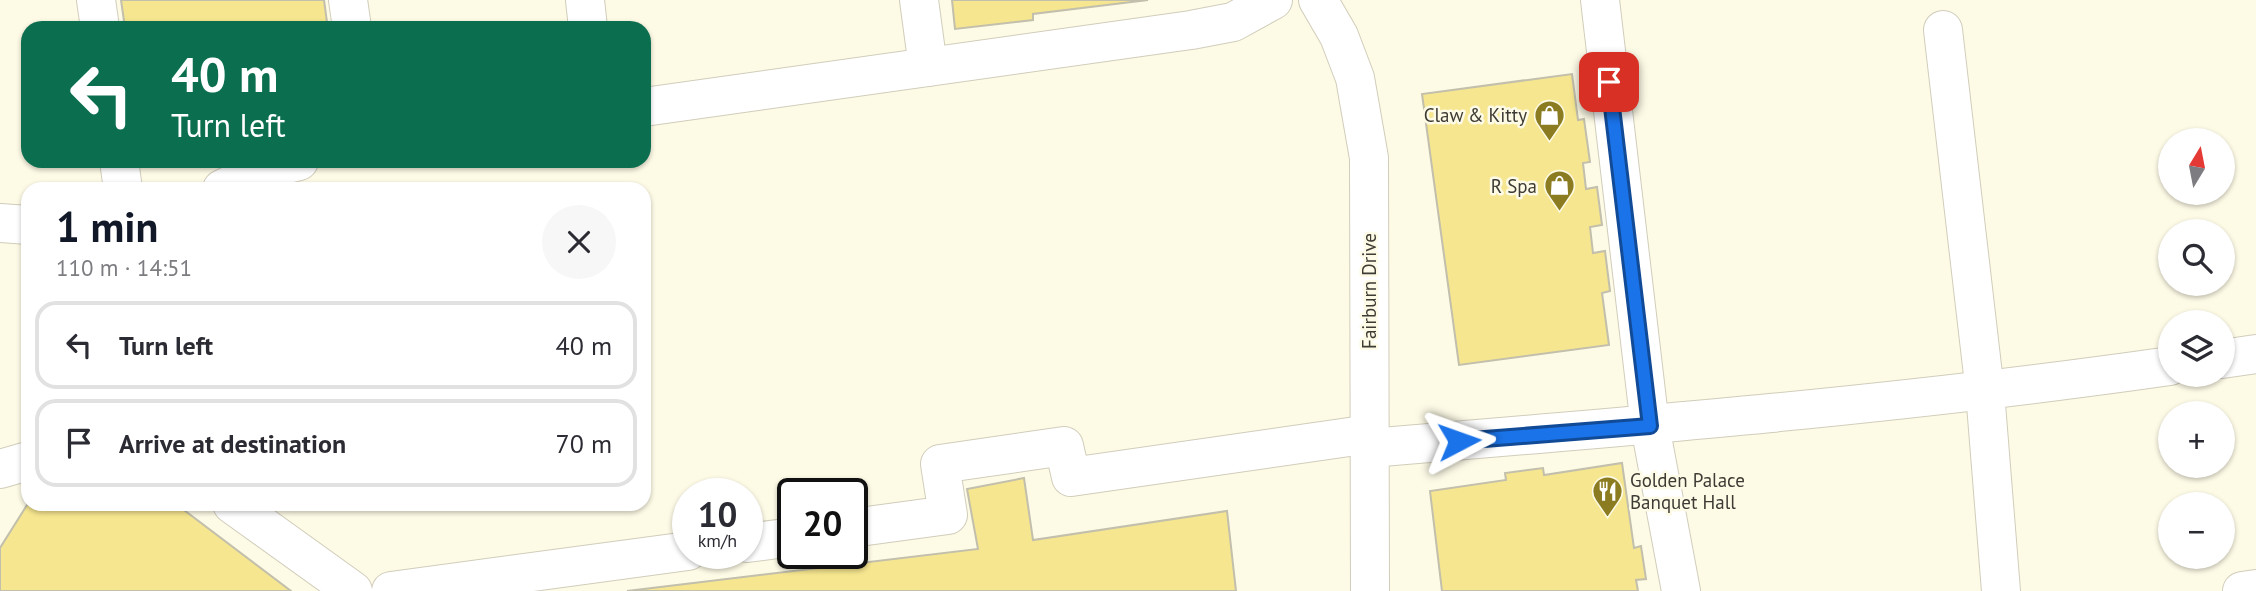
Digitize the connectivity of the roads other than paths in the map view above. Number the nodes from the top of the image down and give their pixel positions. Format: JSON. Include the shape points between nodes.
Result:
{"nodes":[{"id":1,"x":96,"y":0,"type":"edge"},
{"id":2,"x":348,"y":0,"type":"edge"},
{"id":3,"x":585,"y":0,"type":"edge"},
{"id":4,"x":919,"y":0,"type":"edge"},
{"id":5,"x":1273,"y":0,"type":"edge"},
{"id":6,"x":1318,"y":0,"type":"edge"},
{"id":7,"x":1600,"y":0,"type":"edge"},
{"id":8,"x":1201,"y":15,"type":"edge"},
{"id":9,"x":99,"y":21,"type":"edge"},
{"id":10,"x":351,"y":21,"type":"edge"},
{"id":11,"x":587,"y":21,"type":"edge"},
{"id":12,"x":1943,"y":30,"type":"dead end"},
{"id":13,"x":928,"y":67,"type":"junction"},
{"id":14,"x":651,"y":106,"type":"edge"},
{"id":15,"x":274,"y":168,"type":"edge"},
{"id":16,"x":237,"y":182,"type":"edge"},
{"id":17,"x":0,"y":223,"type":"edge"},
{"id":18,"x":21,"y":224,"type":"edge"},
{"id":19,"x":2256,"y":354,"type":"edge"},
{"id":20,"x":2235,"y":357,"type":"edge"},
{"id":21,"x":2158,"y":368,"type":"edge"},
{"id":22,"x":1985,"y":392,"type":"junction"},
{"id":23,"x":1650,"y":426,"type":"junction"},
{"id":24,"x":1370,"y":441,"type":"junction"},
{"id":25,"x":21,"y":463,"type":"edge"},
{"id":26,"x":0,"y":469,"type":"edge"},
{"id":27,"x":242,"y":511,"type":"edge"},
{"id":28,"x":868,"y":526,"type":"edge"},
{"id":29,"x":672,"y":553,"type":"edge"},
{"id":30,"x":2256,"y":589,"type":"edge"},
{"id":31,"x":353,"y":591,"type":"edge"},
{"id":32,"x":391,"y":591,"type":"edge"},
{"id":33,"x":1370,"y":591,"type":"edge"},
{"id":34,"x":1681,"y":591,"type":"edge"},
{"id":35,"x":2001,"y":591,"type":"edge"},
{"id":36,"x":2242,"y":591,"type":"edge"}],
"edges":[{"from":1,"to":9,"type":"street"},
{"from":2,"to":10,"type":"street"},
{"from":3,"to":11,"type":"street"},
{"from":4,"to":13,"type":"street"},
{"from":5,"to":8,"type":"street","via":[[1233,23]]},
{"from":6,"to":24,"type":"street","name":"Fairburn Drive","via":[[1339,36],[1355,78],[1369,158]]},
{"from":7,"to":23,"type":"street"},
{"from":8,"to":13,"type":"street"},
{"from":12,"to":22,"type":"street"},
{"from":13,"to":14,"type":"street"},
{"from":15,"to":16,"type":"street"},
{"from":17,"to":18,"type":"street"},
{"from":19,"to":20,"type":"street"},
{"from":21,"to":22,"type":"street"},
{"from":22,"to":23,"type":"street"},
{"from":22,"to":35,"type":"street"},
{"from":23,"to":24,"type":"street"},
{"from":23,"to":34,"type":"street"},
{"from":24,"to":28,"type":"street","via":[[1071,477],[1064,446],[940,464],[948,515]]},
{"from":24,"to":33,"type":"street","name":"Fairburn Drive"},
{"from":25,"to":26,"type":"street"},
{"from":27,"to":31,"type":"street"},
{"from":29,"to":32,"type":"street"},
{"from":30,"to":36,"type":"street"}]}
